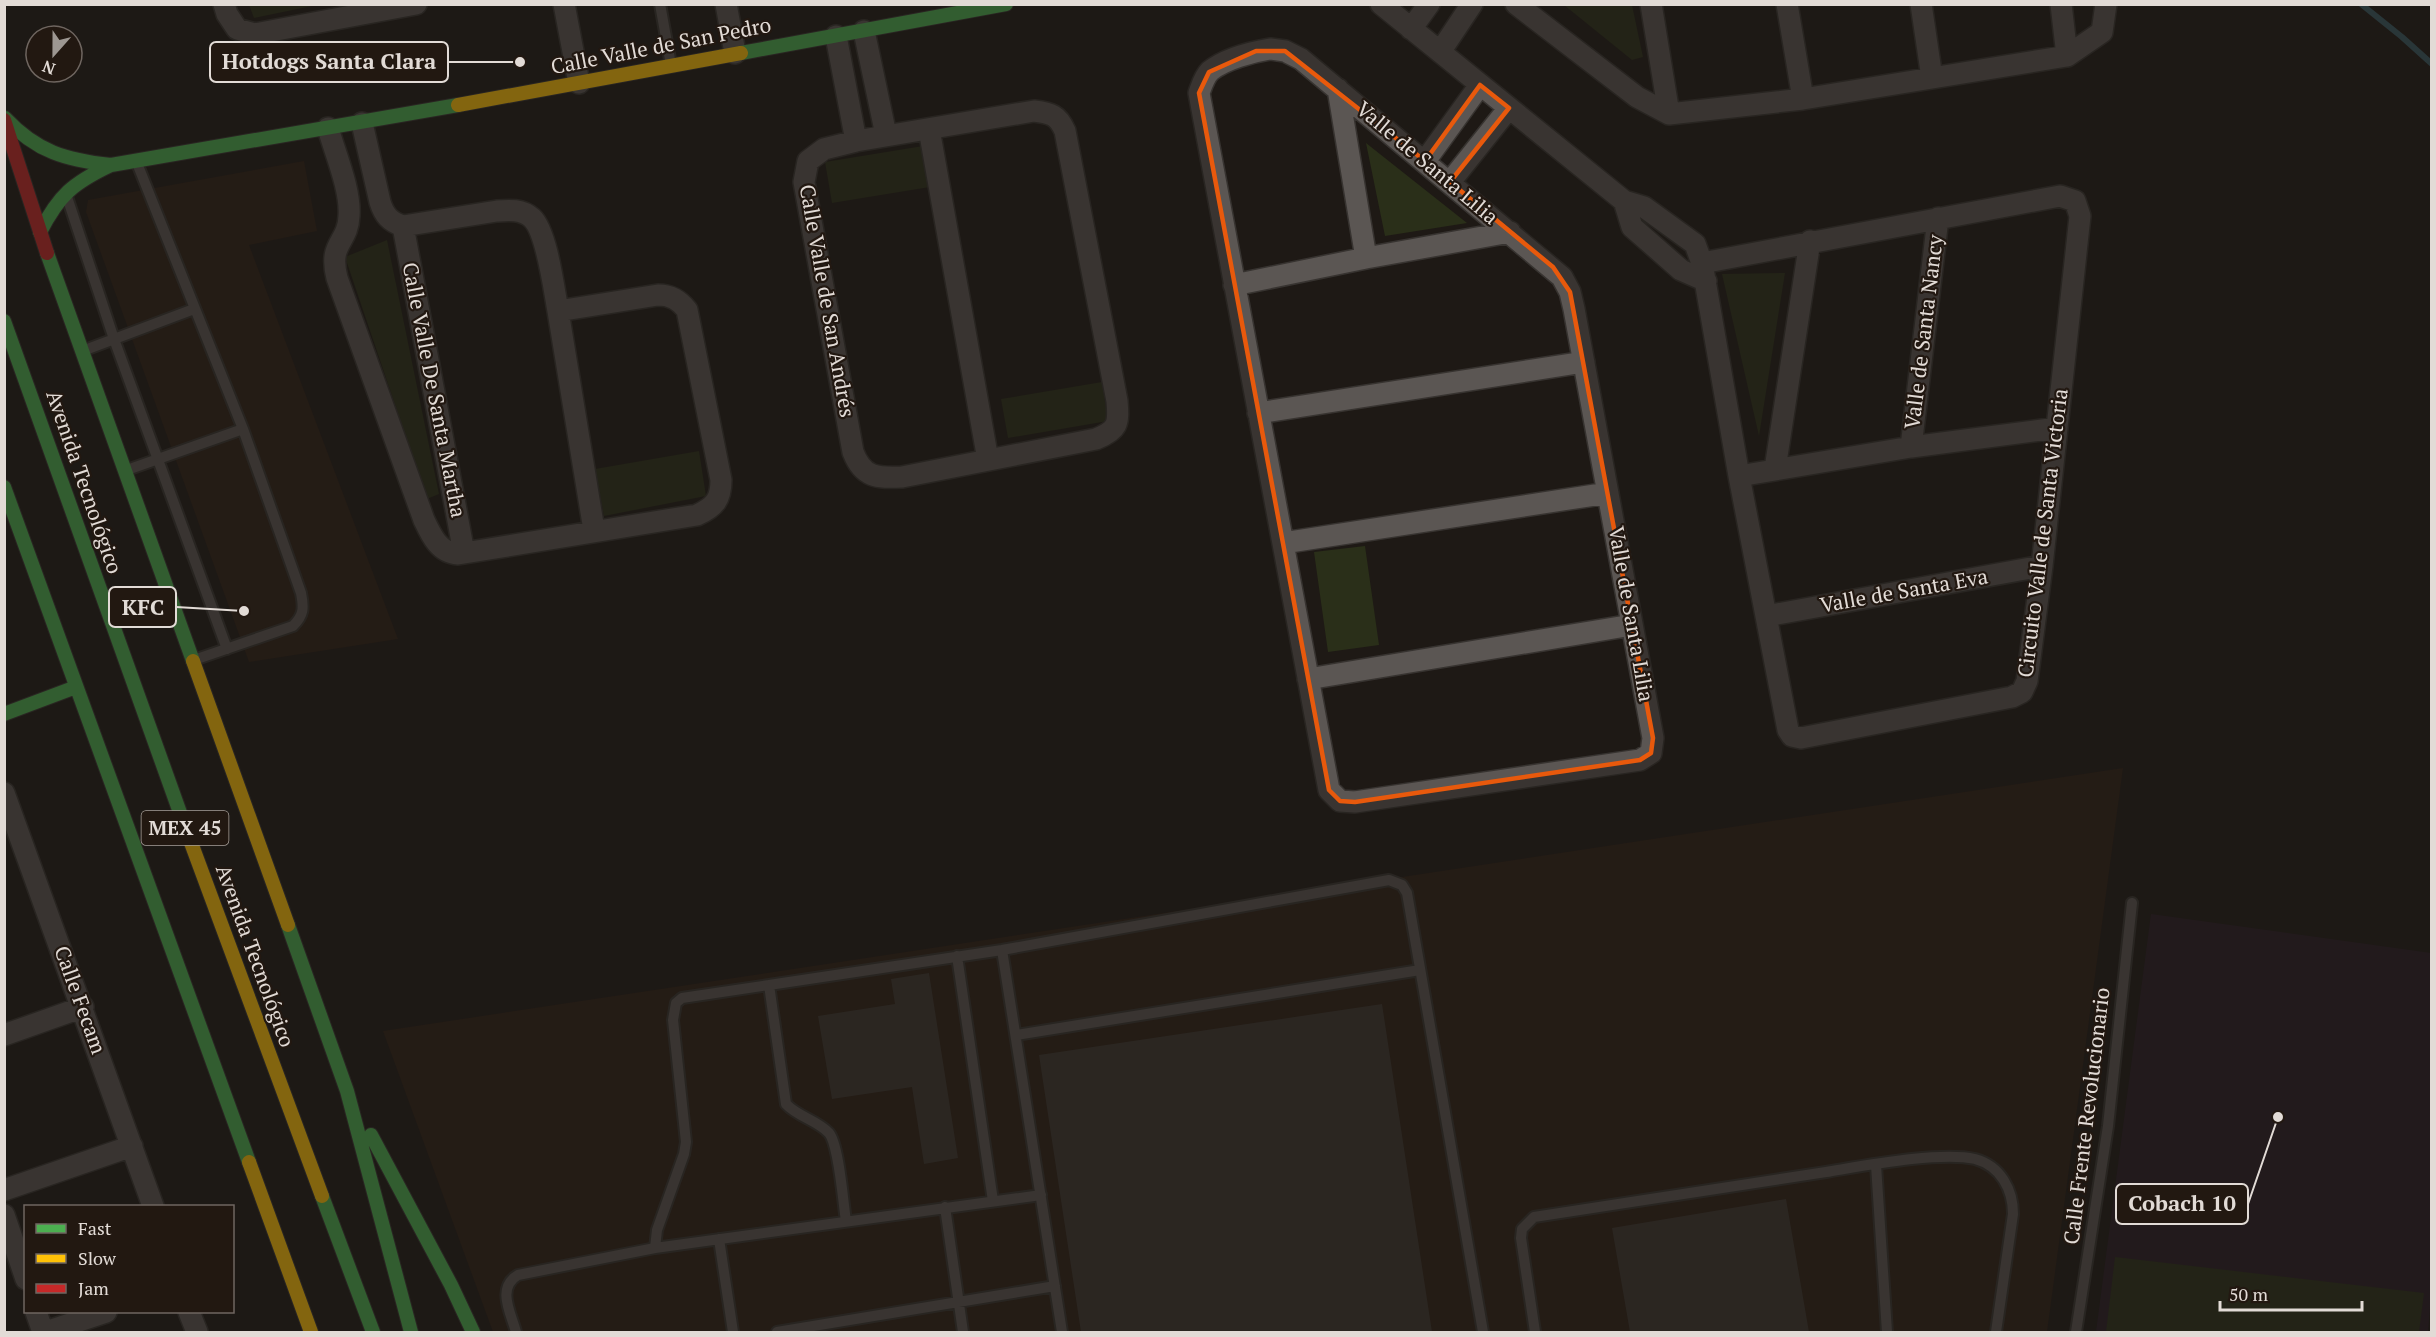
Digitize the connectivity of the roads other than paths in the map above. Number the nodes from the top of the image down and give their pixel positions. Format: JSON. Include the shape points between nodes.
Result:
{"nodes":[{"id":1,"x":224,"y":4,"type":"edge"},
{"id":2,"x":416,"y":4,"type":"edge"},
{"id":3,"x":564,"y":4,"type":"edge"},
{"id":4,"x":660,"y":4,"type":"edge"},
{"id":5,"x":726,"y":4,"type":"edge"},
{"id":6,"x":1006,"y":4,"type":"edge"},
{"id":7,"x":1381,"y":4,"type":"edge"},
{"id":8,"x":1429,"y":4,"type":"edge"},
{"id":9,"x":1472,"y":4,"type":"edge"},
{"id":10,"x":1516,"y":4,"type":"edge"},
{"id":11,"x":1651,"y":4,"type":"edge"},
{"id":12,"x":1787,"y":4,"type":"edge"},
{"id":13,"x":1921,"y":4,"type":"edge"},
{"id":14,"x":2061,"y":4,"type":"edge"},
{"id":15,"x":2106,"y":4,"type":"edge"},
{"id":16,"x":324,"y":13,"type":"edge"},
{"id":17,"x":1411,"y":29,"type":"junction"},
{"id":18,"x":864,"y":31,"type":"junction"},
{"id":19,"x":836,"y":36,"type":"junction"},
{"id":20,"x":1440,"y":52,"type":"junction"},
{"id":21,"x":735,"y":53,"type":"junction"},
{"id":22,"x":2067,"y":56,"type":"junction"},
{"id":23,"x":671,"y":65,"type":"junction"},
{"id":24,"x":1932,"y":78,"type":"junction"},
{"id":25,"x":579,"y":83,"type":"junction"},
{"id":26,"x":1480,"y":85,"type":"junction"},
{"id":27,"x":1338,"y":89,"type":"junction"},
{"id":28,"x":1803,"y":99,"type":"junction"},
{"id":29,"x":1509,"y":108,"type":"junction"},
{"id":30,"x":1669,"y":114,"type":"junction"},
{"id":31,"x":4,"y":119,"type":"edge"},
{"id":32,"x":362,"y":123,"type":"junction"},
{"id":33,"x":328,"y":128,"type":"junction"},
{"id":34,"x":929,"y":129,"type":"junction"},
{"id":35,"x":886,"y":135,"type":"junction"},
{"id":36,"x":856,"y":141,"type":"junction"},
{"id":37,"x":136,"y":161,"type":"junction"},
{"id":38,"x":1425,"y":161,"type":"junction"},
{"id":39,"x":111,"y":165,"type":"junction"},
{"id":40,"x":1450,"y":182,"type":"junction"},
{"id":41,"x":65,"y":190,"type":"junction"},
{"id":42,"x":1624,"y":201,"type":"junction"},
{"id":43,"x":1938,"y":218,"type":"junction"},
{"id":44,"x":403,"y":226,"type":"junction"},
{"id":45,"x":40,"y":232,"type":"junction"},
{"id":46,"x":1510,"y":232,"type":"junction"},
{"id":47,"x":1810,"y":241,"type":"junction"},
{"id":48,"x":1366,"y":258,"type":"junction"},
{"id":49,"x":1704,"y":272,"type":"junction"},
{"id":50,"x":1234,"y":285,"type":"junction"},
{"id":51,"x":194,"y":309,"type":"junction"},
{"id":52,"x":558,"y":311,"type":"junction"},
{"id":53,"x":4,"y":321,"type":"edge"},
{"id":54,"x":114,"y":339,"type":"junction"},
{"id":55,"x":83,"y":351,"type":"junction"},
{"id":56,"x":1584,"y":362,"type":"junction"},
{"id":57,"x":1258,"y":413,"type":"junction"},
{"id":58,"x":2056,"y":428,"type":"junction"},
{"id":59,"x":243,"y":429,"type":"junction"},
{"id":60,"x":1911,"y":447,"type":"junction"},
{"id":61,"x":158,"y":459,"type":"junction"},
{"id":62,"x":988,"y":460,"type":"junction"},
{"id":63,"x":1775,"y":469,"type":"junction"},
{"id":64,"x":126,"y":471,"type":"junction"},
{"id":65,"x":1739,"y":476,"type":"junction"},
{"id":66,"x":4,"y":487,"type":"edge"},
{"id":67,"x":1608,"y":493,"type":"junction"},
{"id":68,"x":594,"y":530,"type":"junction"},
{"id":69,"x":1283,"y":543,"type":"junction"},
{"id":70,"x":464,"y":553,"type":"junction"},
{"id":71,"x":2042,"y":566,"type":"junction"},
{"id":72,"x":1766,"y":616,"type":"junction"},
{"id":73,"x":1632,"y":625,"type":"junction"},
{"id":74,"x":227,"y":649,"type":"junction"},
{"id":75,"x":193,"y":660,"type":"junction"},
{"id":76,"x":1308,"y":679,"type":"junction"},
{"id":77,"x":76,"y":687,"type":"junction"},
{"id":78,"x":4,"y":714,"type":"edge"},
{"id":79,"x":4,"y":794,"type":"edge"},
{"id":80,"x":2132,"y":903,"type":"dead end"},
{"id":81,"x":1002,"y":950,"type":"junction"},
{"id":82,"x":957,"y":956,"type":"junction"},
{"id":83,"x":1420,"y":970,"type":"junction"},
{"id":84,"x":769,"y":985,"type":"junction"},
{"id":85,"x":83,"y":1007,"type":"junction"},
{"id":86,"x":4,"y":1035,"type":"edge"},
{"id":87,"x":1016,"y":1035,"type":"junction"},
{"id":88,"x":347,"y":1091,"type":"junction"},
{"id":89,"x":132,"y":1146,"type":"junction"},
{"id":90,"x":1876,"y":1164,"type":"junction"},
{"id":91,"x":4,"y":1190,"type":"edge"},
{"id":92,"x":1041,"y":1195,"type":"junction"},
{"id":93,"x":993,"y":1202,"type":"junction"},
{"id":94,"x":153,"y":1205,"type":"edge"},
{"id":95,"x":945,"y":1207,"type":"junction"},
{"id":96,"x":4,"y":1215,"type":"edge"},
{"id":97,"x":846,"y":1221,"type":"junction"},
{"id":98,"x":719,"y":1239,"type":"junction"},
{"id":99,"x":655,"y":1248,"type":"junction"},
{"id":100,"x":24,"y":1273,"type":"edge"},
{"id":101,"x":1055,"y":1286,"type":"junction"},
{"id":102,"x":958,"y":1301,"type":"junction"},
{"id":103,"x":37,"y":1313,"type":"edge"},
{"id":104,"x":100,"y":1313,"type":"edge"},
{"id":105,"x":190,"y":1313,"type":"edge"},
{"id":106,"x":44,"y":1332,"type":"edge"},
{"id":107,"x":197,"y":1332,"type":"edge"},
{"id":108,"x":311,"y":1332,"type":"edge"},
{"id":109,"x":373,"y":1332,"type":"edge"},
{"id":110,"x":411,"y":1332,"type":"edge"},
{"id":111,"x":473,"y":1332,"type":"edge"},
{"id":112,"x":516,"y":1332,"type":"edge"},
{"id":113,"x":733,"y":1332,"type":"edge"},
{"id":114,"x":777,"y":1332,"type":"edge"},
{"id":115,"x":963,"y":1332,"type":"edge"},
{"id":116,"x":1062,"y":1332,"type":"edge"},
{"id":117,"x":1483,"y":1332,"type":"edge"},
{"id":118,"x":1535,"y":1332,"type":"edge"},
{"id":119,"x":1887,"y":1332,"type":"edge"},
{"id":120,"x":1996,"y":1332,"type":"edge"},
{"id":121,"x":2076,"y":1332,"type":"edge"}],
"edges":[{"from":1,"to":16,"type":"street","via":[[237,29],[255,34]]},
{"from":2,"to":16,"type":"street"},
{"from":3,"to":25,"type":"street"},
{"from":4,"to":23,"type":"lane"},
{"from":5,"to":21,"type":"street"},
{"from":6,"to":18,"type":"main road","name":"Calle Valle de San Pedro"},
{"from":7,"to":17,"type":"street","name":"Circuito Valle de Santa Victoria"},
{"from":8,"to":17,"type":"street"},
{"from":9,"to":20,"type":"street"},
{"from":10,"to":30,"type":"street","via":[[1637,97]]},
{"from":11,"to":30,"type":"street"},
{"from":12,"to":28,"type":"street"},
{"from":13,"to":24,"type":"street"},
{"from":14,"to":22,"type":"street"},
{"from":15,"to":22,"type":"street","via":[[2102,32]]},
{"from":17,"to":20,"type":"street","name":"Circuito Valle de Santa Victoria"},
{"from":18,"to":19,"type":"main road","name":"Calle Valle de San Pedro"},
{"from":18,"to":35,"type":"street"},
{"from":19,"to":21,"type":"main road","name":"Calle Valle de San Pedro"},
{"from":19,"to":36,"type":"street"},
{"from":20,"to":26,"type":"street","name":"Circuito Valle de Santa Victoria"},
{"from":21,"to":23,"type":"main road","name":"Calle Valle de San Pedro"},
{"from":22,"to":24,"type":"street"},
{"from":23,"to":25,"type":"main road","name":"Calle Valle de San Pedro"},
{"from":24,"to":28,"type":"street"},
{"from":25,"to":32,"type":"main road","name":"Calle Valle de San Pedro"},
{"from":26,"to":29,"type":"street","name":"Circuito Valle de Santa Victoria"},
{"from":26,"to":38,"type":"street"},
{"from":27,"to":38,"type":"street","name":"Valle de Santa Lilia"},
{"from":27,"to":48,"type":"street"},
{"from":27,"to":50,"type":"street","name":"Valle de Santa Lilia","via":[[1301,59],[1270,49],[1220,65],[1203,80],[1199,93],[1201,112]]},
{"from":28,"to":30,"type":"street"},
{"from":29,"to":40,"type":"street"},
{"from":29,"to":42,"type":"street","name":"Circuito Valle de Santa Victoria"},
{"from":31,"to":39,"type":"main road","name":"Calle Valle de San Pedro","via":[[25,139],[53,155]]},
{"from":31,"to":45,"type":"main road"},
{"from":32,"to":33,"type":"main road","name":"Calle Valle de San Pedro"},
{"from":32,"to":44,"type":"street","via":[[383,212]]},
{"from":33,"to":37,"type":"main road","name":"Calle Valle de San Pedro"},
{"from":33,"to":70,"type":"street","via":[[348,200],[349,222],[334,253],[336,278],[424,520],[446,551]]},
{"from":34,"to":35,"type":"street","name":"Calle Valle de San Andrés"},
{"from":34,"to":62,"type":"street"},
{"from":34,"to":62,"type":"street","name":"Calle Valle de San Andrés","via":[[1034,111],[1055,115],[1060,120],[1072,162],[1117,401],[1118,422],[1107,435]]},
{"from":35,"to":36,"type":"street","name":"Calle Valle de San Andrés"},
{"from":36,"to":62,"type":"street","name":"Calle Valle de San Andrés","via":[[814,155],[808,161],[804,182],[857,462],[864,471],[902,477]]},
{"from":37,"to":39,"type":"main road","name":"Calle Valle de San Pedro"},
{"from":37,"to":51,"type":"lane"},
{"from":38,"to":40,"type":"street","name":"Valle de Santa Lilia"},
{"from":39,"to":41,"type":"main road","name":"Calle Valle de San Pedro"},
{"from":40,"to":46,"type":"street","name":"Valle de Santa Lilia"},
{"from":41,"to":45,"type":"main road","name":"Calle Valle de San Pedro"},
{"from":41,"to":54,"type":"lane"},
{"from":42,"to":49,"type":"street","name":"Circuito Valle de Santa Victoria","via":[[1644,207],[1695,244]]},
{"from":42,"to":49,"type":"street","via":[[1632,227],[1681,270]]},
{"from":43,"to":47,"type":"street","name":"Circuito Valle de Santa Victoria"},
{"from":43,"to":58,"type":"street","name":"Circuito Valle de Santa Victoria","via":[[2060,196],[2074,201],[2080,216]]},
{"from":43,"to":60,"type":"street","name":"Valle de Santa Nancy"},
{"from":44,"to":52,"type":"street","via":[[497,211],[523,212],[532,218],[542,236]]},
{"from":44,"to":70,"type":"street","name":"Calle Valle De Santa Martha"},
{"from":45,"to":55,"type":"main road"},
{"from":46,"to":48,"type":"street"},
{"from":46,"to":56,"type":"street","name":"Valle de Santa Lilia","via":[[1562,277],[1570,292]]},
{"from":47,"to":49,"type":"street","name":"Circuito Valle de Santa Victoria"},
{"from":47,"to":63,"type":"street"},
{"from":48,"to":50,"type":"street"},
{"from":49,"to":65,"type":"street","name":"Circuito Valle de Santa Victoria"},
{"from":50,"to":57,"type":"street","name":"Valle de Santa Lilia"},
{"from":51,"to":54,"type":"lane"},
{"from":51,"to":59,"type":"lane"},
{"from":52,"to":68,"type":"street"},
{"from":52,"to":68,"type":"street","via":[[658,295],[680,301],[687,310],[721,480],[720,497],[707,511],[697,515]]},
{"from":53,"to":109,"type":"main road","name":"Avenida Tecnológico","number":"MEX 45","via":[[163,769]]},
{"from":54,"to":55,"type":"lane"},
{"from":54,"to":61,"type":"lane"},
{"from":55,"to":64,"type":"main road"},
{"from":56,"to":57,"type":"street"},
{"from":56,"to":67,"type":"street","name":"Valle de Santa Lilia"},
{"from":57,"to":69,"type":"street","name":"Valle de Santa Lilia"},
{"from":58,"to":60,"type":"street"},
{"from":58,"to":71,"type":"street","name":"Circuito Valle de Santa Victoria"},
{"from":59,"to":61,"type":"lane"},
{"from":59,"to":74,"type":"lane","via":[[304,608],[293,626]]},
{"from":60,"to":63,"type":"street"},
{"from":61,"to":64,"type":"lane"},
{"from":61,"to":74,"type":"lane"},
{"from":63,"to":65,"type":"street"},
{"from":64,"to":75,"type":"main road"},
{"from":65,"to":72,"type":"street","name":"Circuito Valle de Santa Victoria"},
{"from":66,"to":77,"type":"main road","number":"MEX 45"},
{"from":67,"to":69,"type":"street"},
{"from":67,"to":73,"type":"street","name":"Valle de Santa Lilia"},
{"from":68,"to":70,"type":"street"},
{"from":69,"to":76,"type":"street","name":"Valle de Santa Lilia"},
{"from":71,"to":72,"type":"street","name":"Valle de Santa Eva"},
{"from":71,"to":72,"type":"street","name":"Circuito Valle de Santa Victoria","via":[[2027,681],[2022,692],[1801,738],[1792,736],[1788,730]]},
{"from":73,"to":76,"type":"street"},
{"from":73,"to":76,"type":"street","name":"Valle de Santa Lilia","via":[[1653,738],[1651,753],[1640,760],[1355,802],[1340,801],[1329,790]]},
{"from":74,"to":75,"type":"lane"},
{"from":75,"to":88,"type":"main road"},
{"from":77,"to":78,"type":"main road"},
{"from":77,"to":108,"type":"main road","number":"MEX 45"},
{"from":79,"to":85,"type":"street","name":"Calle Fecam"},
{"from":80,"to":121,"type":"lane","name":"Calle Frente Revolucionario","via":[[2108,1126]]},
{"from":81,"to":82,"type":"lane"},
{"from":81,"to":83,"type":"lane","via":[[1389,880],[1402,885],[1407,893]]},
{"from":81,"to":87,"type":"lane"},
{"from":82,"to":84,"type":"lane"},
{"from":82,"to":93,"type":"lane"},
{"from":83,"to":87,"type":"lane"},
{"from":83,"to":117,"type":"lane"},
{"from":84,"to":97,"type":"lane","via":[[786,1104],[822,1128],[835,1142]]},
{"from":84,"to":99,"type":"lane","via":[[682,998],[676,1004],[673,1020],[686,1142],[657,1230]]},
{"from":85,"to":86,"type":"street"},
{"from":85,"to":89,"type":"street","name":"Calle Fecam"},
{"from":87,"to":92,"type":"lane"},
{"from":88,"to":110,"type":"main road"},
{"from":88,"to":111,"type":"main road"},
{"from":89,"to":91,"type":"street"},
{"from":89,"to":94,"type":"street","name":"Calle Fecam"},
{"from":90,"to":118,"type":"lane","via":[[1534,1217],[1522,1229],[1521,1238]]},
{"from":90,"to":119,"type":"lane"},
{"from":90,"to":120,"type":"lane","via":[[1950,1157],[1976,1160],[1993,1168],[2006,1182],[2013,1197],[2013,1214]]},
{"from":92,"to":93,"type":"lane"},
{"from":92,"to":101,"type":"lane"},
{"from":93,"to":95,"type":"lane"},
{"from":95,"to":97,"type":"lane"},
{"from":95,"to":102,"type":"lane"},
{"from":96,"to":100,"type":"street"},
{"from":97,"to":98,"type":"lane"},
{"from":98,"to":99,"type":"lane"},
{"from":98,"to":113,"type":"lane"},
{"from":99,"to":112,"type":"lane","via":[[511,1279],[505,1293]]},
{"from":101,"to":102,"type":"lane"},
{"from":101,"to":116,"type":"lane"},
{"from":102,"to":114,"type":"lane"},
{"from":102,"to":115,"type":"lane"},
{"from":103,"to":106,"type":"street"},
{"from":104,"to":106,"type":"street"},
{"from":105,"to":107,"type":"street"}]}
